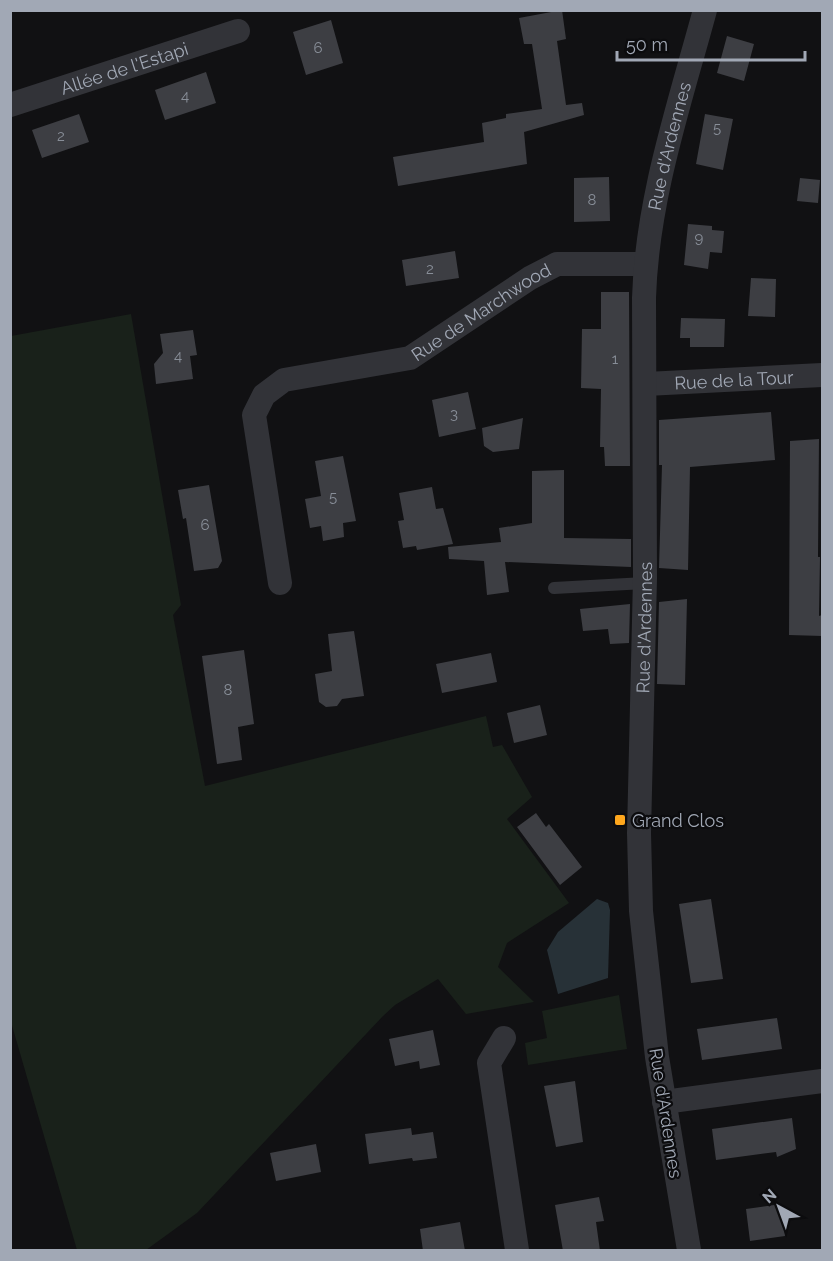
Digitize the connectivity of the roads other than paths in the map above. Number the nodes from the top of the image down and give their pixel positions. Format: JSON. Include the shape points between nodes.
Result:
{"nodes":[{"id":1,"x":705,"y":10,"type":"edge"},
{"id":2,"x":237,"y":31,"type":"dead end"},
{"id":3,"x":10,"y":105,"type":"edge"},
{"id":4,"x":645,"y":264,"type":"junction"},
{"id":5,"x":822,"y":375,"type":"edge"},
{"id":6,"x":646,"y":384,"type":"junction"},
{"id":7,"x":280,"y":583,"type":"dead end"},
{"id":8,"x":645,"y":583,"type":"junction"},
{"id":9,"x":554,"y":588,"type":"dead end"},
{"id":10,"x":504,"y":1038,"type":"dead end"},
{"id":11,"x":822,"y":1081,"type":"edge"},
{"id":12,"x":664,"y":1102,"type":"junction"},
{"id":13,"x":517,"y":1251,"type":"edge"},
{"id":14,"x":689,"y":1251,"type":"edge"}],
"edges":[{"from":1,"to":4,"type":"street","name":"Rue d'Ardennes","via":[[653,201]]},
{"from":2,"to":3,"type":"street","name":"Allée de l'Estapi"},
{"from":4,"to":6,"type":"street","name":"Rue d'Ardennes"},
{"from":4,"to":7,"type":"street","name":"Rue de Marchwood","via":[[557,264],[410,358],[284,380],[264,395],[254,415]]},
{"from":5,"to":6,"type":"street","name":"Rue de la Tour"},
{"from":6,"to":8,"type":"street","name":"Rue d'Ardennes"},
{"from":8,"to":9,"type":"lane"},
{"from":8,"to":12,"type":"street","name":"Rue d'Ardennes","via":[[641,900]]},
{"from":10,"to":13,"type":"street","via":[[489,1063]]},
{"from":11,"to":12,"type":"street"},
{"from":12,"to":14,"type":"street","name":"Rue d'Ardennes"}]}
